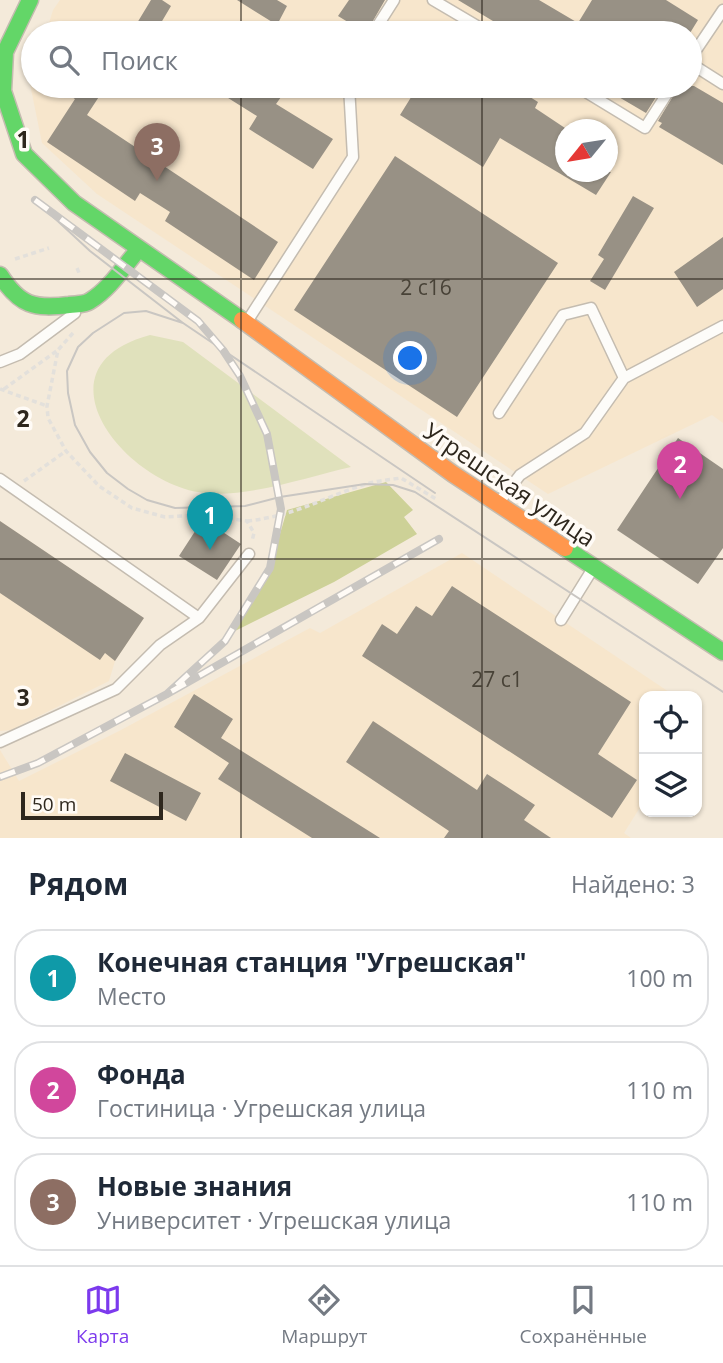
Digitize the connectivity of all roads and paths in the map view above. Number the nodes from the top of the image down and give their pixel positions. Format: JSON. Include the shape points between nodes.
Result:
{"nodes":[{"id":1,"x":30,"y":0,"type":"edge"},
{"id":2,"x":394,"y":0,"type":"edge"},
{"id":3,"x":433,"y":0,"type":"edge"},
{"id":4,"x":717,"y":0,"type":"edge"},
{"id":5,"x":723,"y":4,"type":"edge"},
{"id":6,"x":723,"y":10,"type":"edge"},
{"id":7,"x":381,"y":21,"type":"edge"},
{"id":8,"x":468,"y":21,"type":"edge"},
{"id":9,"x":702,"y":42,"type":"edge"},
{"id":10,"x":702,"y":69,"type":"edge"},
{"id":11,"x":723,"y":84,"type":"edge"},
{"id":12,"x":2,"y":90,"type":"edge"},
{"id":13,"x":350,"y":98,"type":"edge"},
{"id":14,"x":596,"y":98,"type":"edge"},
{"id":15,"x":665,"y":98,"type":"edge"},
{"id":16,"x":49,"y":248,"type":"dead end"},
{"id":17,"x":139,"y":249,"type":"junction"},
{"id":18,"x":12,"y":260,"type":"dead end"},
{"id":19,"x":77,"y":268,"type":"dead end"},
{"id":20,"x":0,"y":275,"type":"edge"},
{"id":21,"x":80,"y":275,"type":"dead end"},
{"id":22,"x":88,"y":303,"type":"junction"},
{"id":23,"x":246,"y":323,"type":"junction"},
{"id":24,"x":723,"y":326,"type":"edge"},
{"id":25,"x":79,"y":327,"type":"dead end"},
{"id":26,"x":58,"y":350,"type":"junction"},
{"id":27,"x":0,"y":362,"type":"edge"},
{"id":28,"x":624,"y":378,"type":"junction"},
{"id":29,"x":2,"y":389,"type":"edge"},
{"id":30,"x":47,"y":406,"type":"junction"},
{"id":31,"x":499,"y":413,"type":"dead end"},
{"id":32,"x":66,"y":451,"type":"junction"},
{"id":33,"x":0,"y":479,"type":"edge"},
{"id":34,"x":14,"y":489,"type":"junction"},
{"id":35,"x":436,"y":499,"type":"dead end"},
{"id":36,"x":497,"y":505,"type":"junction"},
{"id":37,"x":247,"y":521,"type":"junction"},
{"id":38,"x":249,"y":554,"type":"joint"},
{"id":39,"x":593,"y":568,"type":"junction"},
{"id":40,"x":199,"y":618,"type":"junction"},
{"id":41,"x":561,"y":620,"type":"dead end"},
{"id":42,"x":723,"y":652,"type":"edge"},
{"id":43,"x":0,"y":742,"type":"edge"}],
"edges":[{"from":1,"to":12,"type":"street","via":[[5,52]]},
{"from":2,"to":7,"type":"lane"},
{"from":3,"to":8,"type":"lane"},
{"from":4,"to":5,"type":"lane"},
{"from":6,"to":9,"type":"lane"},
{"from":10,"to":11,"type":"lane"},
{"from":12,"to":17,"type":"street","name":"Угрешская улица","via":[[24,154],[74,203]]},
{"from":13,"to":23,"type":"lane","via":[[353,157]]},
{"from":14,"to":15,"type":"lane","via":[[646,128]]},
{"from":16,"to":18,"type":"path"},
{"from":17,"to":22,"type":"street"},
{"from":17,"to":23,"type":"street","name":"Угрешская улица"},
{"from":19,"to":21,"type":"path"},
{"from":20,"to":22,"type":"street","via":[[11,294],[29,305],[48,308]]},
{"from":22,"to":27,"type":"lane","via":[[20,354]]},
{"from":23,"to":36,"type":"street","name":"Угрешская улица"},
{"from":24,"to":28,"type":"lane"},
{"from":25,"to":26,"type":"path"},
{"from":26,"to":29,"type":"path"},
{"from":26,"to":30,"type":"path"},
{"from":28,"to":31,"type":"lane","via":[[591,308],[562,315]]},
{"from":28,"to":36,"type":"lane","via":[[584,433],[520,475]]},
{"from":29,"to":30,"type":"path"},
{"from":30,"to":32,"type":"path","via":[[48,418]]},
{"from":32,"to":34,"type":"path"},
{"from":32,"to":37,"type":"path","via":[[99,486],[132,508],[165,517],[201,515]]},
{"from":33,"to":34,"type":"lane"},
{"from":34,"to":40,"type":"lane"},
{"from":35,"to":37,"type":"path","via":[[401,478],[365,484],[288,514]]},
{"from":36,"to":39,"type":"street","name":"Угрешская улица"},
{"from":37,"to":38,"type":"path","via":[[254,533]]},
{"from":38,"to":40,"type":"lane"},
{"from":39,"to":41,"type":"lane"},
{"from":39,"to":42,"type":"street","name":"Угрешская улица"},
{"from":40,"to":43,"type":"lane","via":[[160,645],[116,689]]}]}
